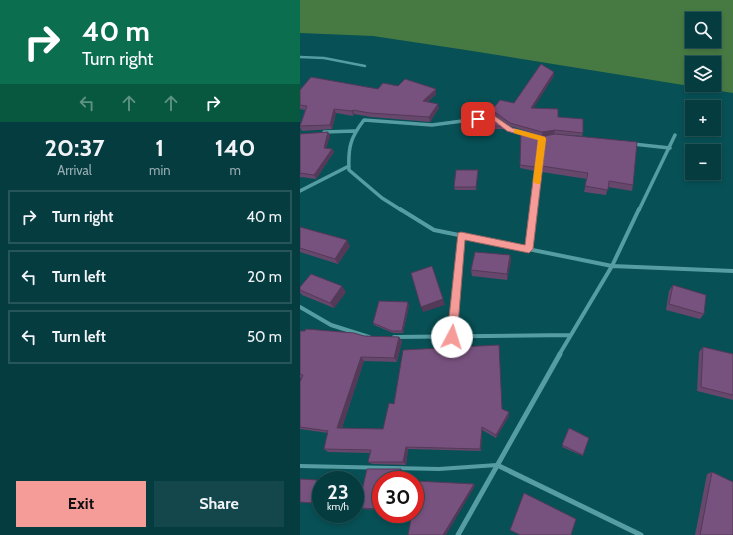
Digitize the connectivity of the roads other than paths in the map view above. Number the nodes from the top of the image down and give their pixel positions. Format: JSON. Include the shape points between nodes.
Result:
{"nodes":[{"id":1,"x":300,"y":58,"type":"edge"},
{"id":2,"x":364,"y":66,"type":"dead end"},
{"id":3,"x":355,"y":131,"type":"junction"},
{"id":4,"x":321,"y":133,"type":"edge"},
{"id":5,"x":529,"y":135,"type":"edge"},
{"id":6,"x":675,"y":135,"type":"dead end"},
{"id":7,"x":536,"y":137,"type":"edge"},
{"id":8,"x":554,"y":137,"type":"edge"},
{"id":9,"x":542,"y":139,"type":"junction"},
{"id":10,"x":632,"y":144,"type":"edge"},
{"id":11,"x":670,"y":148,"type":"junction"},
{"id":12,"x":349,"y":166,"type":"junction"},
{"id":13,"x":300,"y":191,"type":"edge"},
{"id":14,"x":461,"y":236,"type":"junction"},
{"id":15,"x":529,"y":249,"type":"junction"},
{"id":16,"x":612,"y":266,"type":"junction"},
{"id":17,"x":733,"y":271,"type":"edge"},
{"id":18,"x":300,"y":307,"type":"edge"},
{"id":19,"x":570,"y":335,"type":"junction"},
{"id":20,"x":375,"y":337,"type":"edge"},
{"id":21,"x":390,"y":337,"type":"edge"},
{"id":22,"x":452,"y":337,"type":"junction"},
{"id":23,"x":497,"y":465,"type":"junction"},
{"id":24,"x":300,"y":466,"type":"edge"},
{"id":25,"x":458,"y":535,"type":"edge"},
{"id":26,"x":642,"y":535,"type":"edge"}],
"edges":[{"from":1,"to":2,"type":"street","via":[[324,58]]},
{"from":3,"to":4,"type":"street"},
{"from":3,"to":5,"type":"street","via":[[364,120],[432,125],[493,117],[509,129]]},
{"from":3,"to":12,"type":"street","via":[[348,148]]},
{"from":6,"to":11,"type":"street"},
{"from":7,"to":9,"type":"street"},
{"from":8,"to":9,"type":"street"},
{"from":9,"to":15,"type":"street"},
{"from":10,"to":11,"type":"street"},
{"from":11,"to":16,"type":"street"},
{"from":12,"to":13,"type":"street"},
{"from":12,"to":14,"type":"street","via":[[349,170],[382,198],[434,230]]},
{"from":14,"to":15,"type":"street"},
{"from":14,"to":22,"type":"street"},
{"from":15,"to":16,"type":"street"},
{"from":16,"to":17,"type":"street"},
{"from":16,"to":19,"type":"street"},
{"from":18,"to":20,"type":"street","via":[[331,325],[367,337]]},
{"from":19,"to":22,"type":"street"},
{"from":19,"to":23,"type":"street"},
{"from":21,"to":22,"type":"street"},
{"from":23,"to":24,"type":"lane","via":[[439,469]]},
{"from":23,"to":25,"type":"street"},
{"from":23,"to":26,"type":"street"}]}
